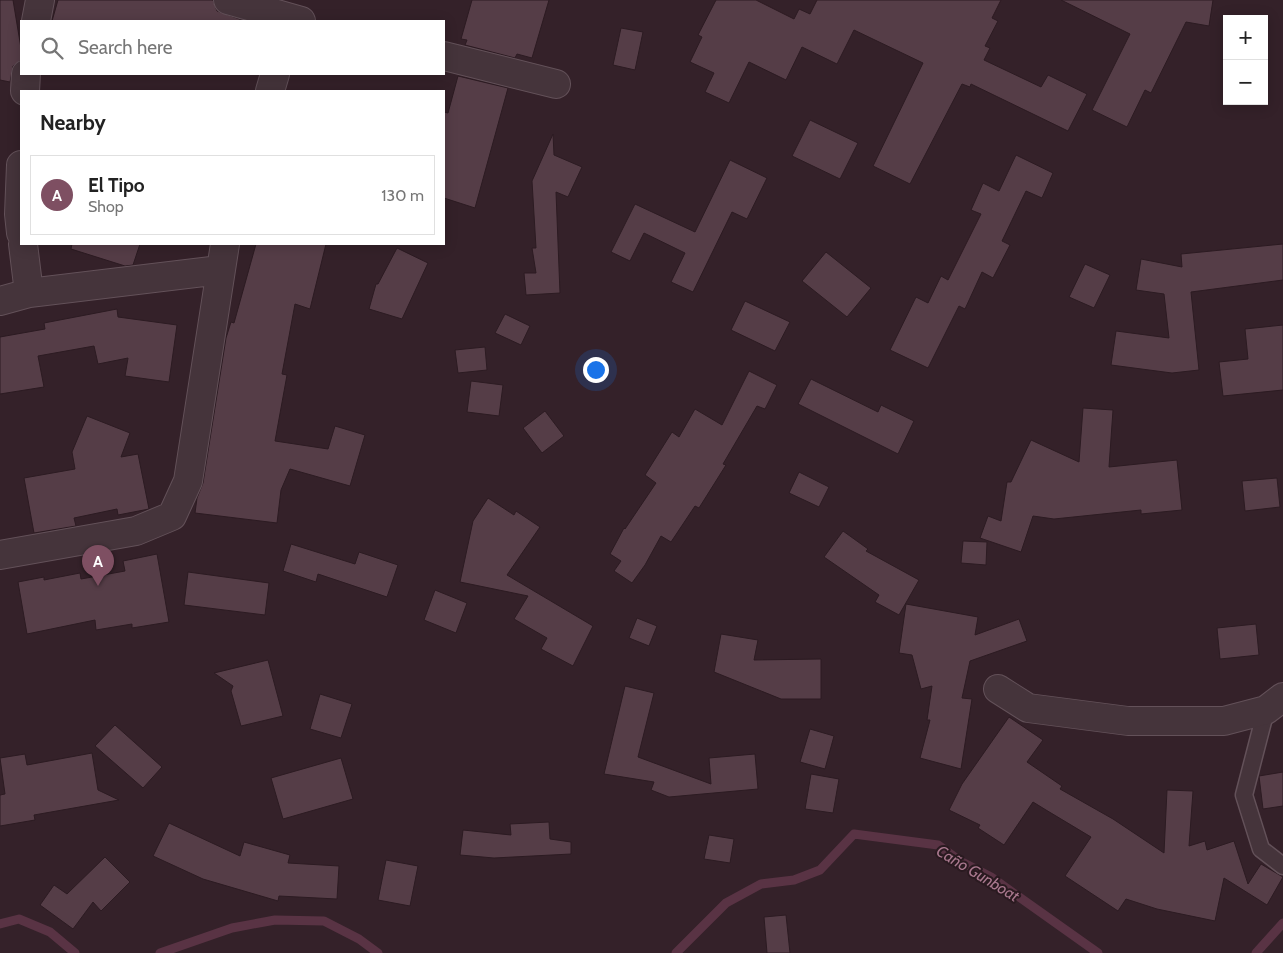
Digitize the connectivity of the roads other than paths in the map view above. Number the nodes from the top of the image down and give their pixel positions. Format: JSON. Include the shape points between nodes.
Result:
{"nodes":[{"id":1,"x":40,"y":0,"type":"edge"},
{"id":2,"x":228,"y":0,"type":"edge"},
{"id":3,"x":294,"y":15,"type":"edge"},
{"id":4,"x":36,"y":20,"type":"edge"},
{"id":5,"x":445,"y":56,"type":"edge"},
{"id":6,"x":26,"y":75,"type":"edge"},
{"id":7,"x":275,"y":75,"type":"edge"},
{"id":8,"x":556,"y":84,"type":"dead end"},
{"id":9,"x":25,"y":90,"type":"edge"},
{"id":10,"x":270,"y":90,"type":"edge"},
{"id":11,"x":20,"y":190,"type":"edge"},
{"id":12,"x":20,"y":224,"type":"edge"},
{"id":13,"x":22,"y":245,"type":"edge"},
{"id":14,"x":225,"y":245,"type":"edge"},
{"id":15,"x":220,"y":270,"type":"junction"},
{"id":16,"x":29,"y":293,"type":"junction"},
{"id":17,"x":0,"y":301,"type":"edge"},
{"id":18,"x":0,"y":556,"type":"edge"},
{"id":19,"x":998,"y":688,"type":"dead end"},
{"id":20,"x":1274,"y":703,"type":"edge"},
{"id":21,"x":1283,"y":866,"type":"edge"}],
"edges":[{"from":1,"to":4,"type":"street"},
{"from":2,"to":3,"type":"street"},
{"from":5,"to":8,"type":"street"},
{"from":6,"to":9,"type":"street"},
{"from":7,"to":10,"type":"street"},
{"from":11,"to":12,"type":"street"},
{"from":13,"to":16,"type":"street"},
{"from":14,"to":15,"type":"street"},
{"from":15,"to":16,"type":"street"},
{"from":15,"to":18,"type":"street","via":[[188,481],[172,516],[136,531]]},
{"from":16,"to":17,"type":"street"},
{"from":19,"to":20,"type":"street","via":[[1028,708],[1128,721],[1224,721]]},
{"from":20,"to":21,"type":"lane","via":[[1244,795],[1260,849]]}]}
